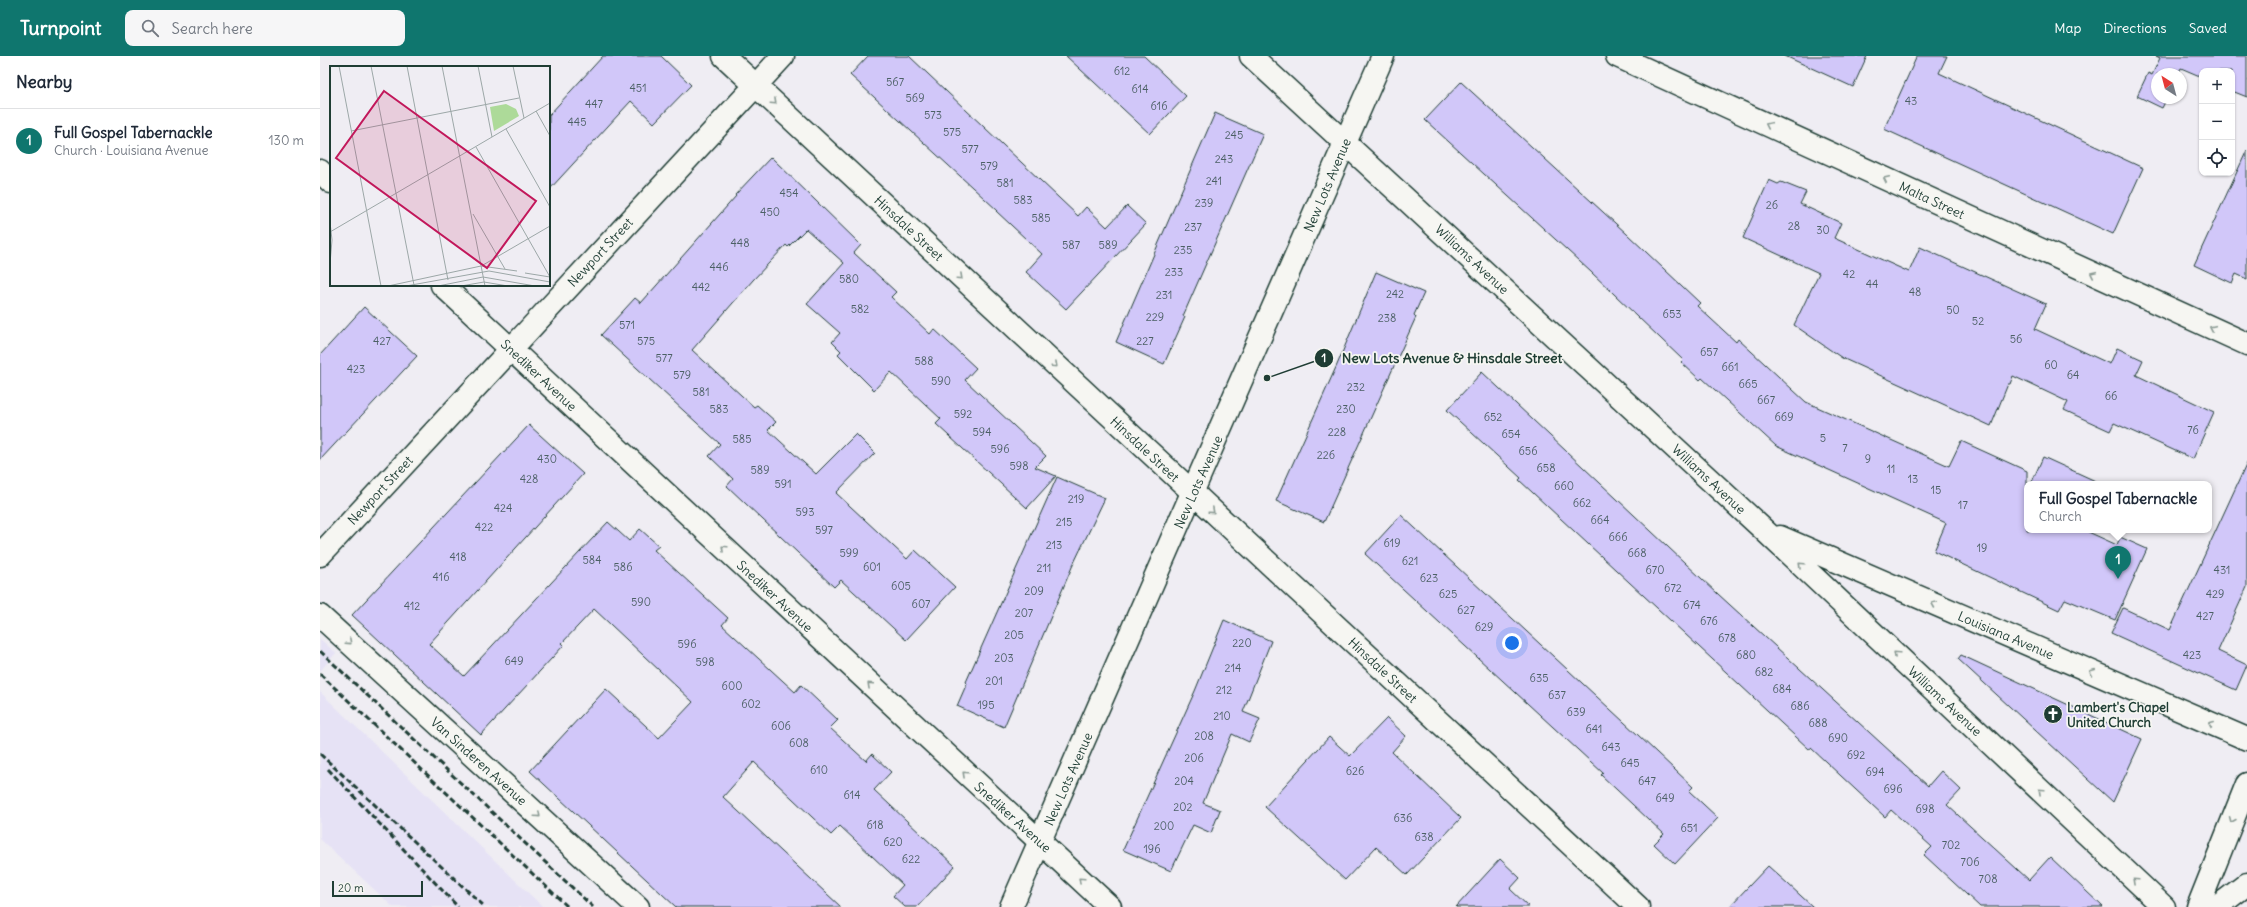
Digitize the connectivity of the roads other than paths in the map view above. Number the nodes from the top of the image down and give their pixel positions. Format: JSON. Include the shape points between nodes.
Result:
{"nodes":[{"id":1,"x":724,"y":56,"type":"edge"},
{"id":2,"x":783,"y":56,"type":"edge"},
{"id":3,"x":1251,"y":56,"type":"edge"},
{"id":4,"x":1383,"y":56,"type":"edge"},
{"id":5,"x":1617,"y":56,"type":"edge"},
{"id":6,"x":756,"y":85,"type":"junction"},
{"id":7,"x":1346,"y":143,"type":"junction"},
{"id":8,"x":320,"y":171,"type":"edge"},
{"id":9,"x":330,"y":181,"type":"edge"},
{"id":10,"x":443,"y":286,"type":"edge"},
{"id":11,"x":2247,"y":344,"type":"edge"},
{"id":12,"x":511,"y":349,"type":"junction"},
{"id":13,"x":1192,"y":493,"type":"junction"},
{"id":14,"x":1765,"y":531,"type":"junction"},
{"id":15,"x":320,"y":555,"type":"edge"},
{"id":16,"x":320,"y":616,"type":"edge"},
{"id":17,"x":2247,"y":739,"type":"edge"},
{"id":18,"x":2247,"y":784,"type":"edge"},
{"id":19,"x":1040,"y":841,"type":"junction"},
{"id":20,"x":2247,"y":884,"type":"edge"},
{"id":21,"x":638,"y":907,"type":"edge"},
{"id":22,"x":1011,"y":907,"type":"edge"},
{"id":23,"x":1110,"y":907,"type":"edge"},
{"id":24,"x":1638,"y":907,"type":"edge"},
{"id":25,"x":2164,"y":907,"type":"edge"},
{"id":26,"x":2198,"y":907,"type":"edge"},
{"id":27,"x":2217,"y":907,"type":"edge"}],
"edges":[{"from":1,"to":6,"type":"street","name":"Hinsdale Street"},
{"from":2,"to":6,"type":"street","name":"Newport Street"},
{"from":3,"to":7,"type":"street","name":"Williams Avenue"},
{"from":4,"to":7,"type":"street","name":"New Lots Avenue"},
{"from":11,"to":5,"type":"street","name":"Malta Street","one_way":true},
{"from":6,"to":12,"type":"street","name":"Newport Street"},
{"from":6,"to":13,"type":"street","name":"Hinsdale Street","one_way":true},
{"from":7,"to":13,"type":"street","name":"New Lots Avenue"},
{"from":7,"to":14,"type":"street","name":"Williams Avenue"},
{"from":8,"to":9,"type":"street"},
{"from":10,"to":12,"type":"street","name":"Snediker Avenue"},
{"from":12,"to":15,"type":"street","name":"Newport Street"},
{"from":19,"to":12,"type":"street","name":"Snediker Avenue","one_way":true,"via":[[1008,814]]},
{"from":13,"to":19,"type":"street","name":"New Lots Avenue"},
{"from":13,"to":24,"type":"street","name":"Hinsdale Street","one_way":true},
{"from":17,"to":14,"type":"street","name":"Louisiana Avenue","one_way":true},
{"from":25,"to":14,"type":"street","name":"Williams Avenue","one_way":true},
{"from":16,"to":21,"type":"street","name":"Van Sinderen Avenue","one_way":true},
{"from":18,"to":26,"type":"street","one_way":true},
{"from":19,"to":22,"type":"street","name":"New Lots Avenue"},
{"from":23,"to":19,"type":"street","name":"Snediker Avenue","one_way":true},
{"from":20,"to":27,"type":"street"}]}
